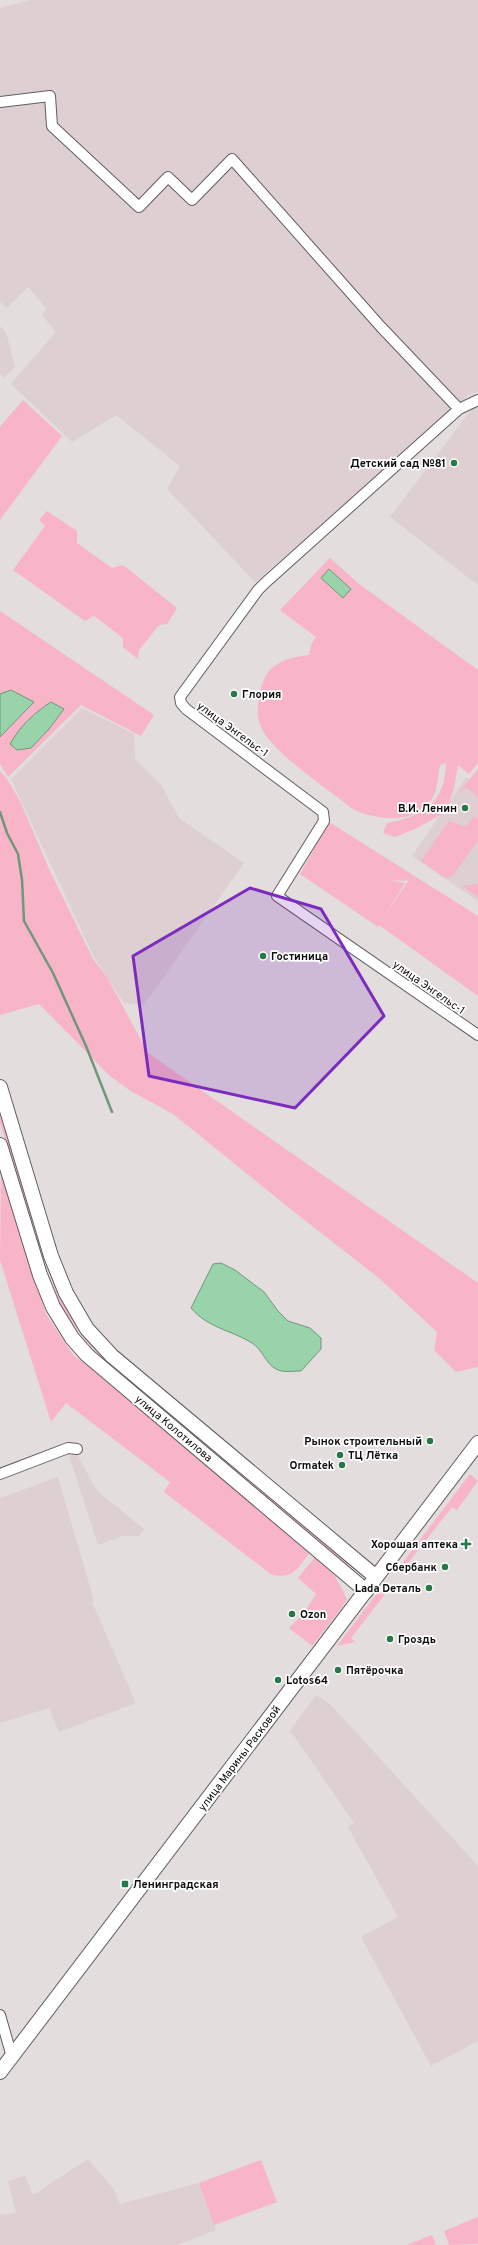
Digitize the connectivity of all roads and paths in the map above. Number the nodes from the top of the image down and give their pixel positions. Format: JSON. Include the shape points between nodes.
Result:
{"nodes":[{"id":1,"x":0,"y":102,"type":"edge"},
{"id":2,"x":478,"y":400,"type":"edge"},
{"id":3,"x":458,"y":409,"type":"junction"},
{"id":4,"x":478,"y":1035,"type":"edge"},
{"id":5,"x":0,"y":1087,"type":"edge"},
{"id":6,"x":0,"y":1145,"type":"edge"},
{"id":7,"x":4,"y":1169,"type":"edge"},
{"id":8,"x":42,"y":1227,"type":"junction"},
{"id":9,"x":27,"y":1232,"type":"junction"},
{"id":10,"x":478,"y":1443,"type":"edge"},
{"id":11,"x":77,"y":1448,"type":"dead end"},
{"id":12,"x":0,"y":1474,"type":"edge"},
{"id":13,"x":376,"y":1577,"type":"junction"},
{"id":14,"x":366,"y":1591,"type":"junction"},
{"id":15,"x":0,"y":2015,"type":"edge"},
{"id":16,"x":12,"y":2056,"type":"junction"},
{"id":17,"x":0,"y":2072,"type":"edge"}],
"edges":[{"from":1,"to":3,"type":"street","via":[[50,96],[52,126],[138,207],[168,177],[192,200],[232,159],[376,322]]},
{"from":2,"to":3,"type":"street","name":"улица Энгельс-1"},
{"from":3,"to":4,"type":"street","name":"улица Энгельс-1","via":[[258,590],[180,697],[186,709],[323,812],[324,821],[277,896]]},
{"from":5,"to":8,"type":"main road","name":"улица Колотилова"},
{"from":6,"to":7,"type":"main road","name":"улица Колотилова"},
{"from":7,"to":9,"type":"main road","name":"улица Колотилова"},
{"from":8,"to":9,"type":"main road"},
{"from":8,"to":13,"type":"main road","name":"улица Колотилова","via":[[66,1293],[87,1329],[112,1356]]},
{"from":9,"to":14,"type":"main road","name":"улица Колотилова","via":[[53,1307],[72,1338],[87,1355]]},
{"from":10,"to":13,"type":"main road","name":"улица Марины Расковой"},
{"from":11,"to":12,"type":"street","via":[[68,1448]]},
{"from":13,"to":14,"type":"main road","name":"улица Марины Расковой"},
{"from":14,"to":16,"type":"main road","name":"улица Марины Расковой"},
{"from":15,"to":16,"type":"street"},
{"from":16,"to":17,"type":"main road","name":"улица Марины Расковой"}]}
